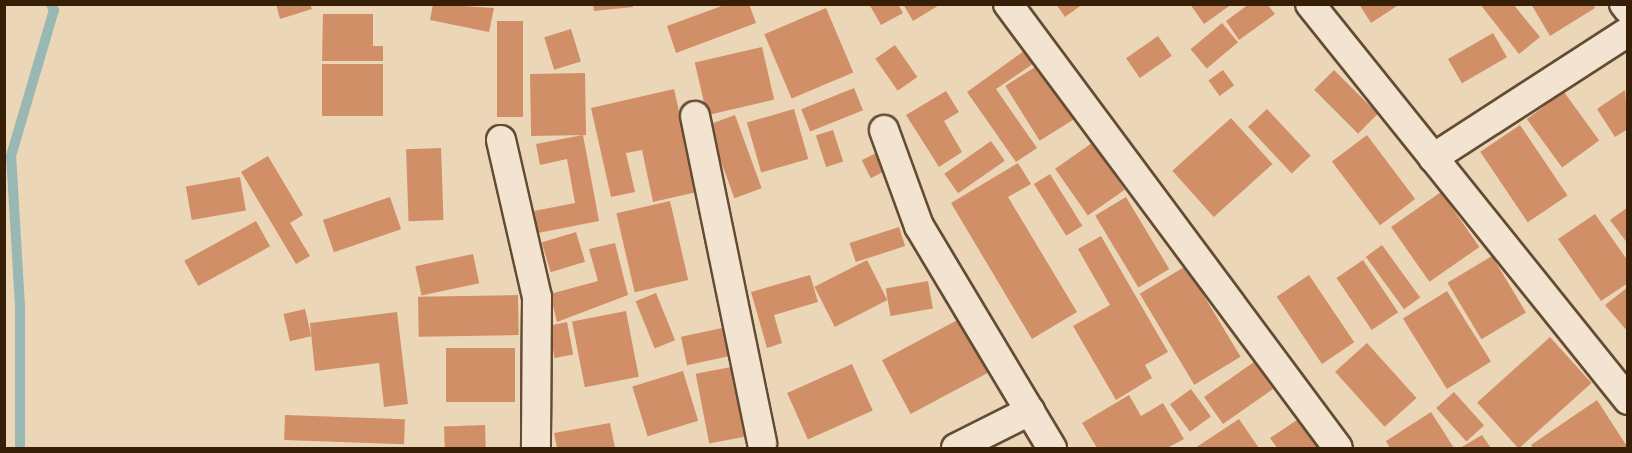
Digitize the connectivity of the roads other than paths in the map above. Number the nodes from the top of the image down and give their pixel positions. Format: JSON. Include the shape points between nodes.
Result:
{"nodes":[{"id":1,"x":1008,"y":4,"type":"edge"},
{"id":2,"x":1310,"y":4,"type":"edge"},
{"id":3,"x":1624,"y":4,"type":"edge"},
{"id":4,"x":1628,"y":9,"type":"edge"},
{"id":5,"x":1628,"y":32,"type":"edge"},
{"id":6,"x":695,"y":116,"type":"dead end"},
{"id":7,"x":884,"y":130,"type":"dead end"},
{"id":8,"x":501,"y":140,"type":"dead end"},
{"id":9,"x":1433,"y":158,"type":"junction"},
{"id":10,"x":1628,"y":400,"type":"edge"},
{"id":11,"x":1030,"y":411,"type":"junction"},
{"id":12,"x":764,"y":446,"type":"edge"},
{"id":13,"x":536,"y":448,"type":"edge"},
{"id":14,"x":956,"y":448,"type":"edge"},
{"id":15,"x":1052,"y":448,"type":"edge"},
{"id":16,"x":1338,"y":448,"type":"edge"}],
"edges":[{"from":1,"to":16,"type":"street"},
{"from":2,"to":9,"type":"street"},
{"from":3,"to":4,"type":"street"},
{"from":5,"to":9,"type":"street"},
{"from":6,"to":12,"type":"street"},
{"from":7,"to":11,"type":"street","via":[[919,226]]},
{"from":8,"to":13,"type":"street","via":[[537,297]]},
{"from":9,"to":10,"type":"street"},
{"from":11,"to":14,"type":"street"},
{"from":11,"to":15,"type":"street"}]}
